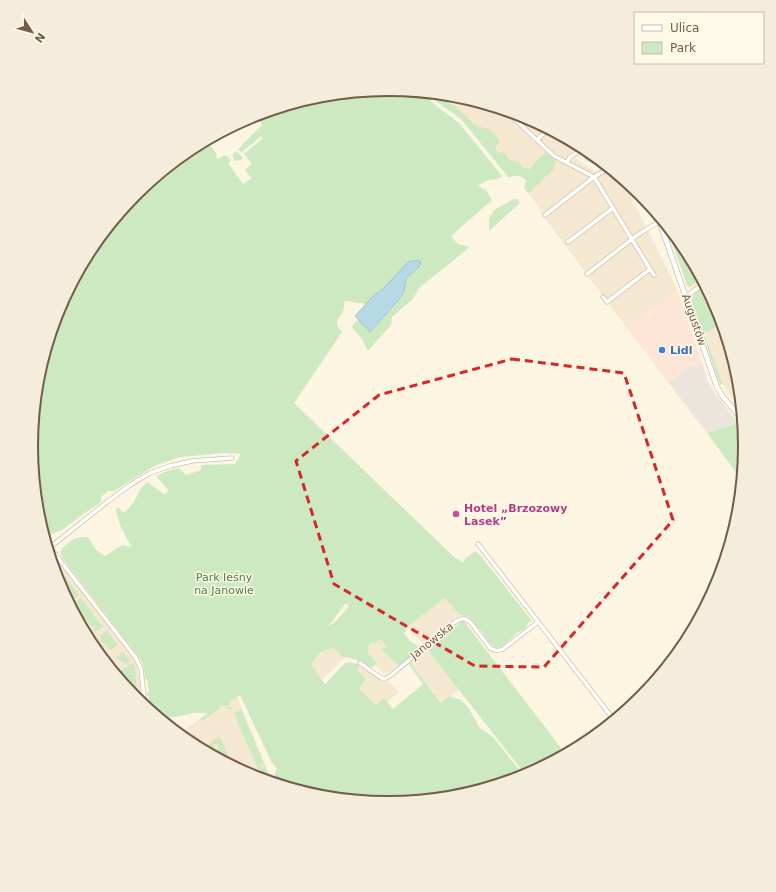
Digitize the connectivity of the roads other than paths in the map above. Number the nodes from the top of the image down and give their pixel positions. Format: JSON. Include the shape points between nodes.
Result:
{"nodes":[{"id":1,"x":516,"y":121,"type":"edge"},
{"id":2,"x":545,"y":133,"type":"edge"},
{"id":3,"x":537,"y":140,"type":"junction"},
{"id":4,"x":578,"y":152,"type":"edge"},
{"id":5,"x":566,"y":162,"type":"junction"},
{"id":6,"x":604,"y":171,"type":"edge"},
{"id":7,"x":594,"y":177,"type":"junction"},
{"id":8,"x":613,"y":208,"type":"junction"},
{"id":9,"x":545,"y":215,"type":"dead end"},
{"id":10,"x":657,"y":223,"type":"edge"},
{"id":11,"x":663,"y":229,"type":"edge"},
{"id":12,"x":632,"y":239,"type":"junction"},
{"id":13,"x":568,"y":242,"type":"dead end"},
{"id":14,"x":650,"y":269,"type":"junction"},
{"id":15,"x":587,"y":274,"type":"dead end"},
{"id":16,"x":654,"y":275,"type":"dead end"},
{"id":17,"x":700,"y":286,"type":"edge"},
{"id":18,"x":603,"y":297,"type":"dead end"},
{"id":19,"x":686,"y":297,"type":"junction"},
{"id":20,"x":736,"y":412,"type":"edge"},
{"id":21,"x":232,"y":458,"type":"dead end"},
{"id":22,"x":478,"y":544,"type":"dead end"},
{"id":23,"x":53,"y":545,"type":"edge"},
{"id":24,"x":56,"y":557,"type":"edge"},
{"id":25,"x":538,"y":622,"type":"junction"},
{"id":26,"x":360,"y":663,"type":"dead end"},
{"id":27,"x":144,"y":696,"type":"edge"},
{"id":28,"x":611,"y":716,"type":"edge"}],
"edges":[{"from":1,"to":3,"type":"street"},
{"from":2,"to":3,"type":"street"},
{"from":3,"to":5,"type":"street","via":[[554,156]]},
{"from":4,"to":5,"type":"street"},
{"from":5,"to":7,"type":"street"},
{"from":6,"to":7,"type":"street"},
{"from":7,"to":8,"type":"street"},
{"from":7,"to":9,"type":"street"},
{"from":8,"to":12,"type":"street"},
{"from":8,"to":13,"type":"street"},
{"from":10,"to":12,"type":"street"},
{"from":11,"to":19,"type":"street","name":"Augustów"},
{"from":12,"to":14,"type":"street"},
{"from":12,"to":15,"type":"street"},
{"from":14,"to":16,"type":"street"},
{"from":14,"to":18,"type":"street","via":[[607,302]]},
{"from":17,"to":19,"type":"street"},
{"from":19,"to":20,"type":"street","name":"Augustów","via":[[718,390]]},
{"from":21,"to":23,"type":"street","via":[[192,461],[150,473],[107,502]]},
{"from":22,"to":25,"type":"street"},
{"from":24,"to":27,"type":"street","via":[[136,657],[141,669]]},
{"from":25,"to":26,"type":"street","name":"Janowska","via":[[498,651],[490,648],[468,620],[460,619],[384,679]]},
{"from":25,"to":28,"type":"street"}]}
